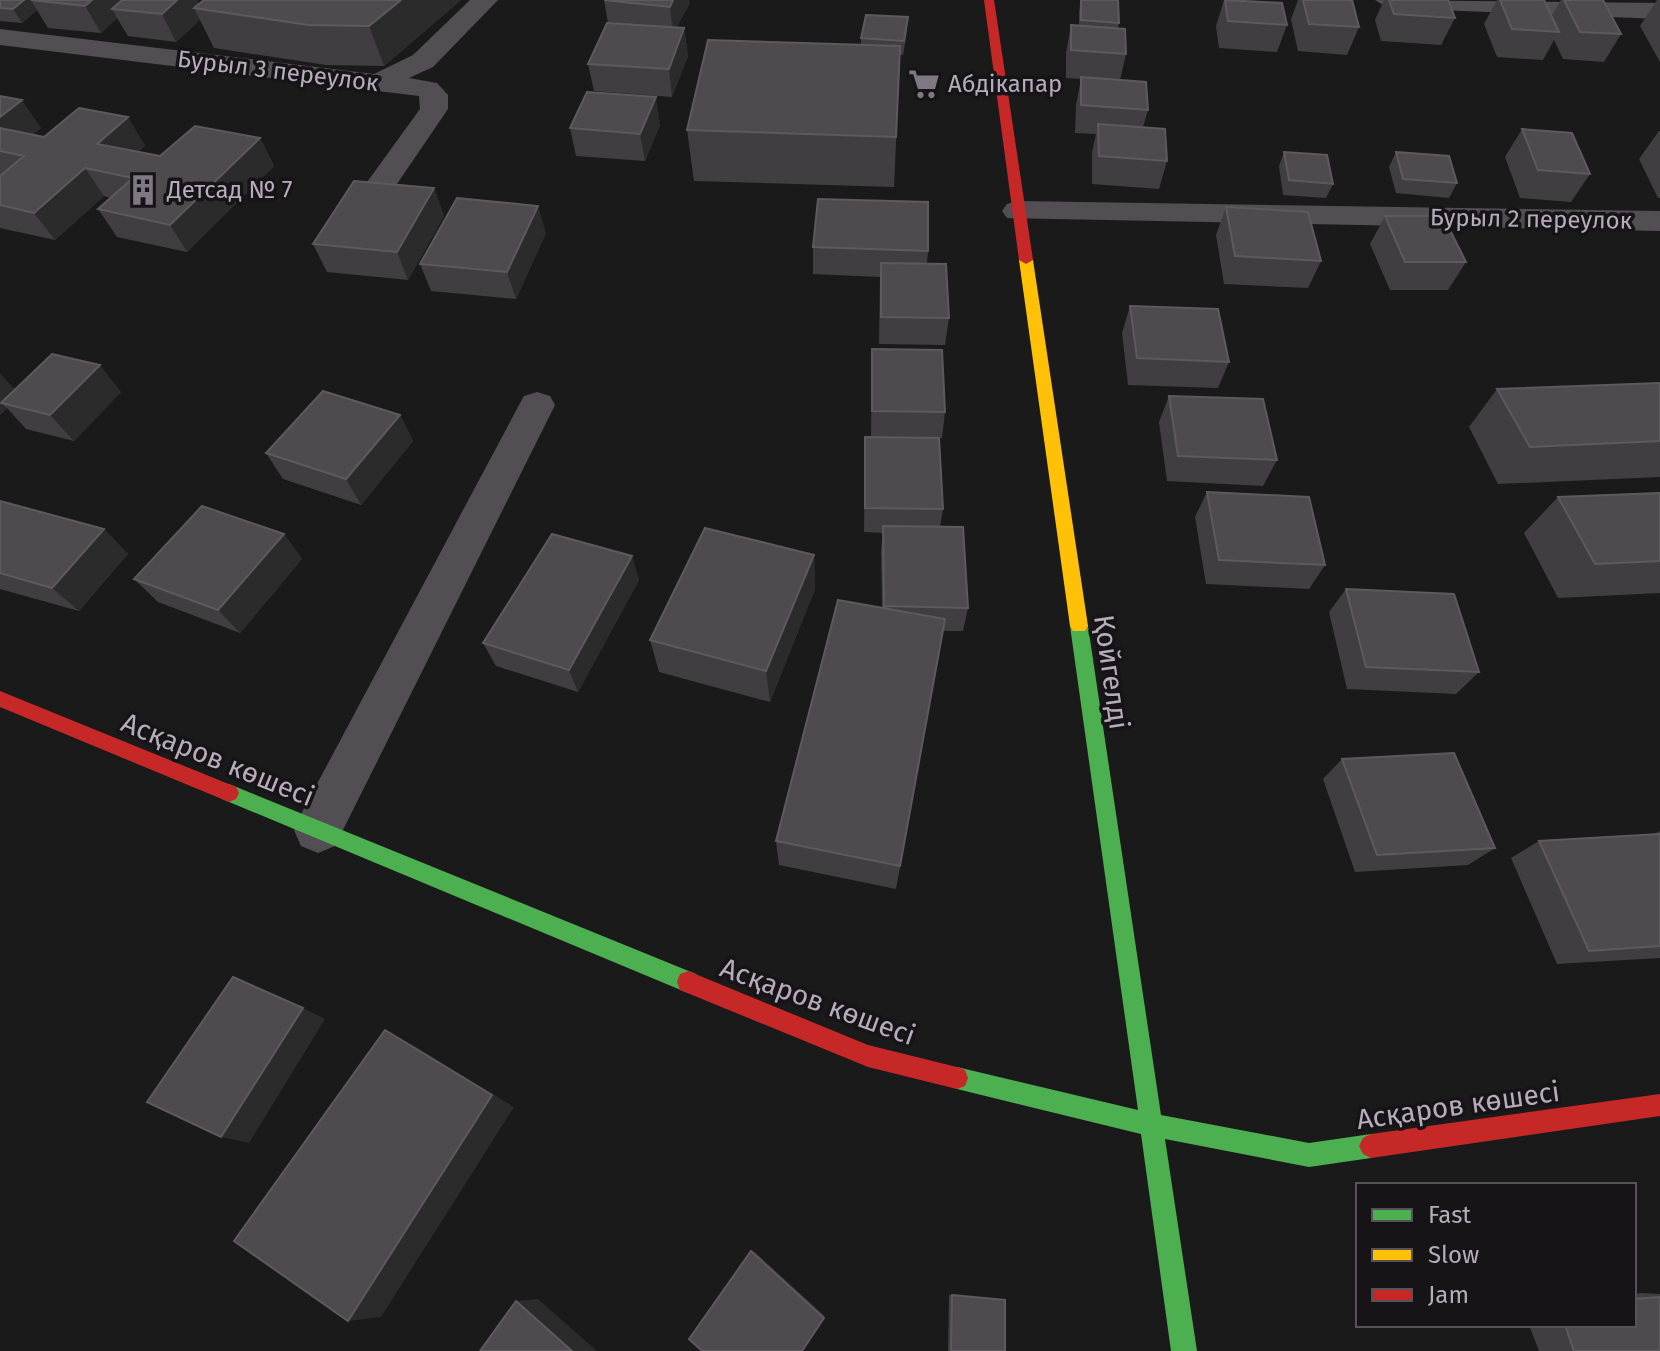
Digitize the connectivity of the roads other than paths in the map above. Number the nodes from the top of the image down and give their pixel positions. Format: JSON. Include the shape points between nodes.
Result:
{"nodes":[{"id":1,"x":485,"y":0,"type":"edge"},
{"id":2,"x":989,"y":0,"type":"edge"},
{"id":3,"x":1388,"y":0,"type":"edge"},
{"id":4,"x":1660,"y":11,"type":"edge"},
{"id":5,"x":0,"y":37,"type":"edge"},
{"id":6,"x":378,"y":83,"type":"junction"},
{"id":7,"x":373,"y":196,"type":"edge"},
{"id":8,"x":1018,"y":211,"type":"junction"},
{"id":9,"x":1660,"y":221,"type":"edge"},
{"id":10,"x":537,"y":405,"type":"dead end"},
{"id":11,"x":0,"y":699,"type":"edge"},
{"id":12,"x":318,"y":830,"type":"junction"},
{"id":13,"x":1660,"y":1105,"type":"edge"},
{"id":14,"x":1149,"y":1124,"type":"junction"},
{"id":15,"x":1184,"y":1351,"type":"edge"}],
"edges":[{"from":1,"to":6,"type":"street","via":[[423,61]]},
{"from":2,"to":8,"type":"street","name":"Қойгелді"},
{"from":3,"to":4,"type":"street"},
{"from":5,"to":6,"type":"street","name":"Бурыл 3 переулок"},
{"from":6,"to":7,"type":"street","name":"Бурыл 3 переулок","via":[[427,89],[434,95],[434,109]]},
{"from":8,"to":9,"type":"street","name":"Бурыл 2 переулок"},
{"from":8,"to":14,"type":"street","name":"Қойгелді"},
{"from":10,"to":12,"type":"street"},
{"from":11,"to":12,"type":"street","name":"Асқаров көшесі"},
{"from":12,"to":14,"type":"street","name":"Асқаров көшесі","via":[[868,1056]]},
{"from":13,"to":14,"type":"street","name":"Асқаров көшесі","via":[[1309,1155]]},
{"from":14,"to":15,"type":"street","name":"Қойгелді"}]}
